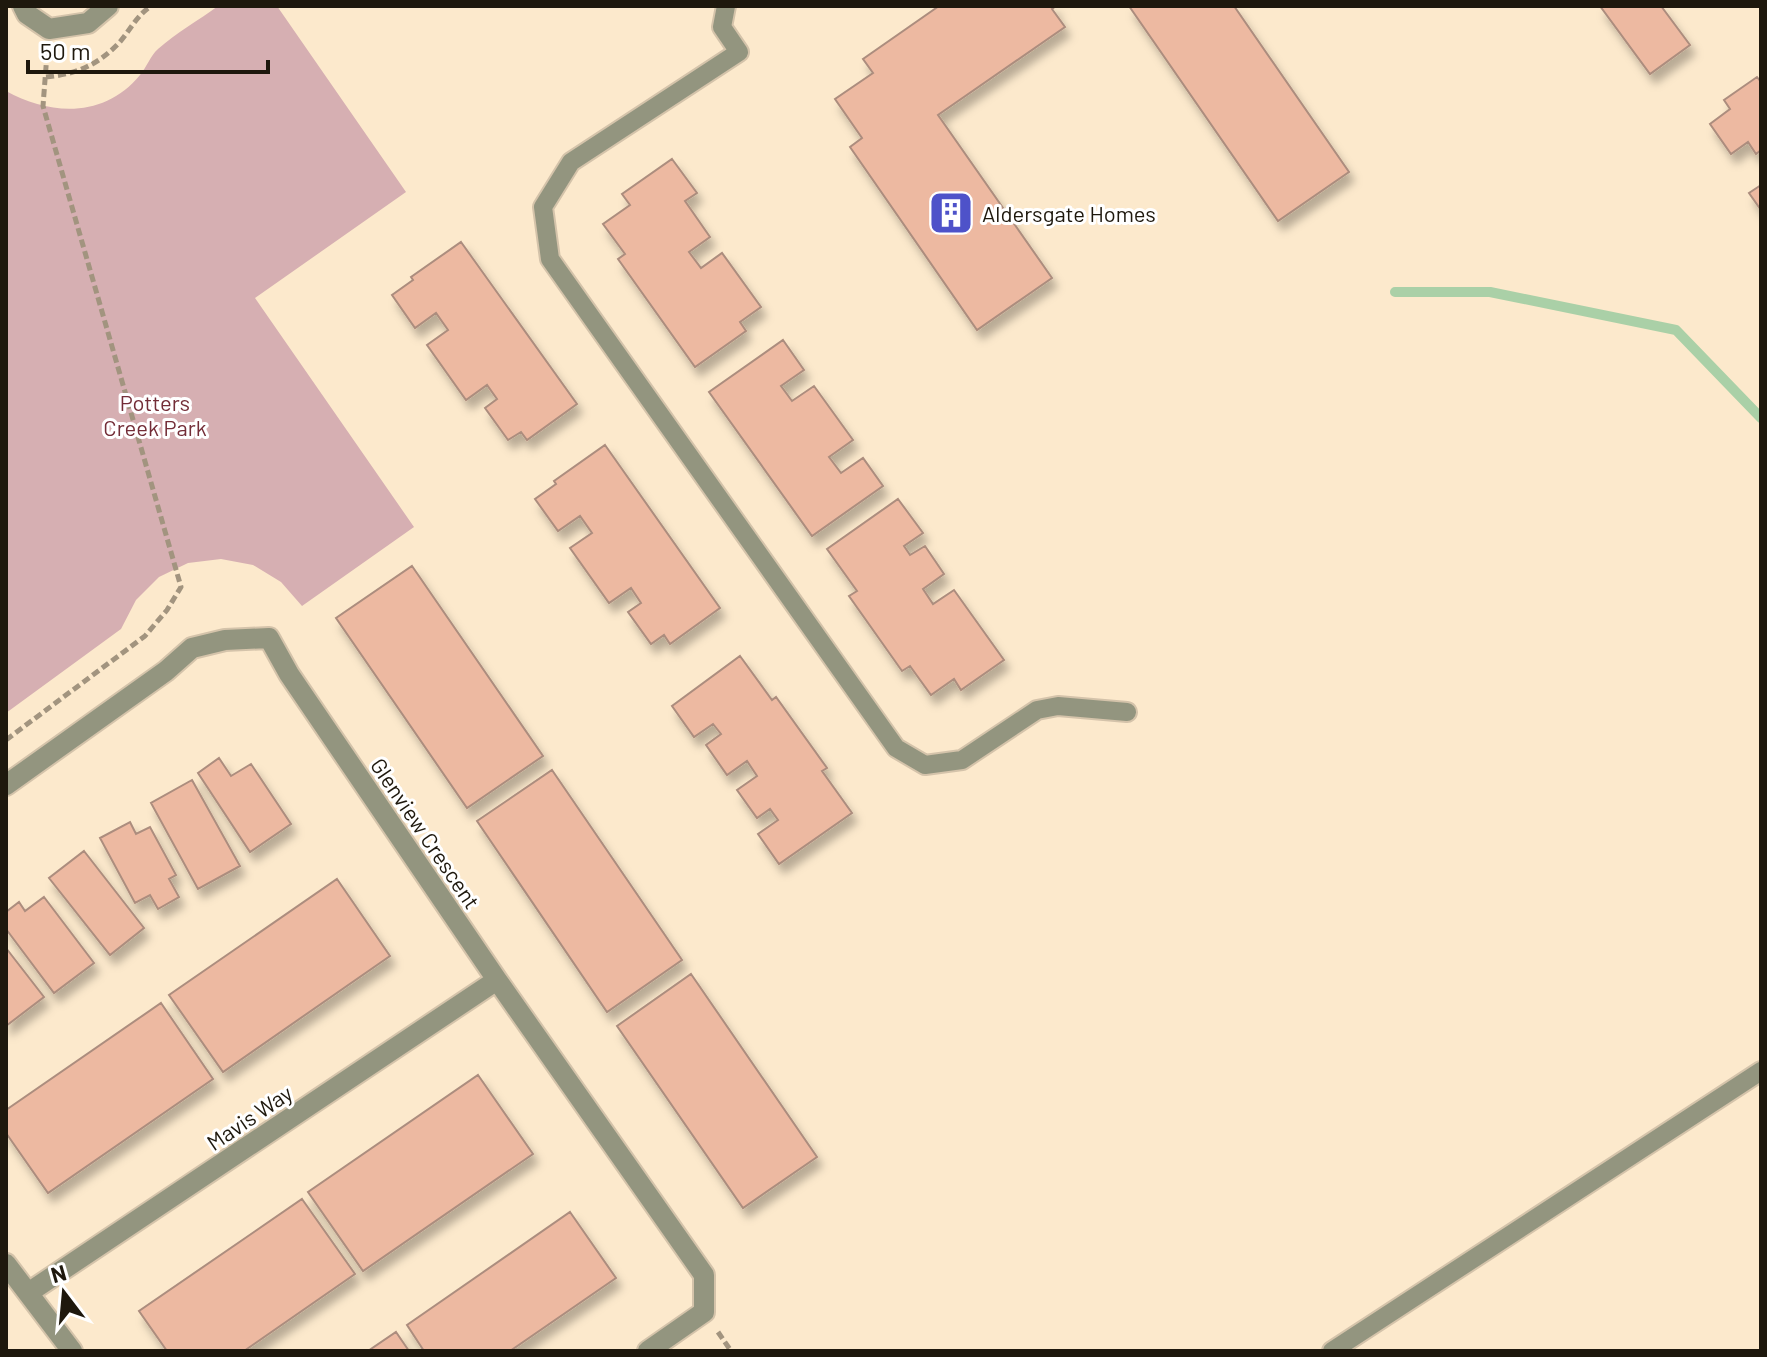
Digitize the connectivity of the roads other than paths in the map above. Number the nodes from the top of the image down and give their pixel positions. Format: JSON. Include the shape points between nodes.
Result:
{"nodes":[{"id":1,"x":23,"y":6,"type":"edge"},
{"id":2,"x":108,"y":6,"type":"edge"},
{"id":3,"x":726,"y":6,"type":"edge"},
{"id":4,"x":1127,"y":712,"type":"dead end"},
{"id":5,"x":6,"y":785,"type":"edge"},
{"id":6,"x":497,"y":980,"type":"junction"},
{"id":7,"x":1761,"y":1071,"type":"edge"},
{"id":8,"x":6,"y":1264,"type":"edge"},
{"id":9,"x":28,"y":1293,"type":"junction"},
{"id":10,"x":72,"y":1351,"type":"edge"},
{"id":11,"x":648,"y":1351,"type":"edge"},
{"id":12,"x":1332,"y":1351,"type":"edge"}],
"edges":[{"from":1,"to":2,"type":"street","via":[[49,29],[88,23]]},
{"from":3,"to":4,"type":"lane","via":[[722,27],[739,52],[571,162],[543,207],[550,259],[896,748],[925,765],[962,760],[1037,710],[1058,706]]},
{"from":5,"to":6,"type":"street","name":"Glenview Crescent","via":[[192,648],[269,638]]},
{"from":6,"to":9,"type":"street","name":"Mavis Way"},
{"from":6,"to":11,"type":"street","name":"Glenview Crescent","via":[[704,1275],[704,1312]]},
{"from":7,"to":12,"type":"lane"},
{"from":8,"to":9,"type":"street"},
{"from":9,"to":10,"type":"street"}]}
